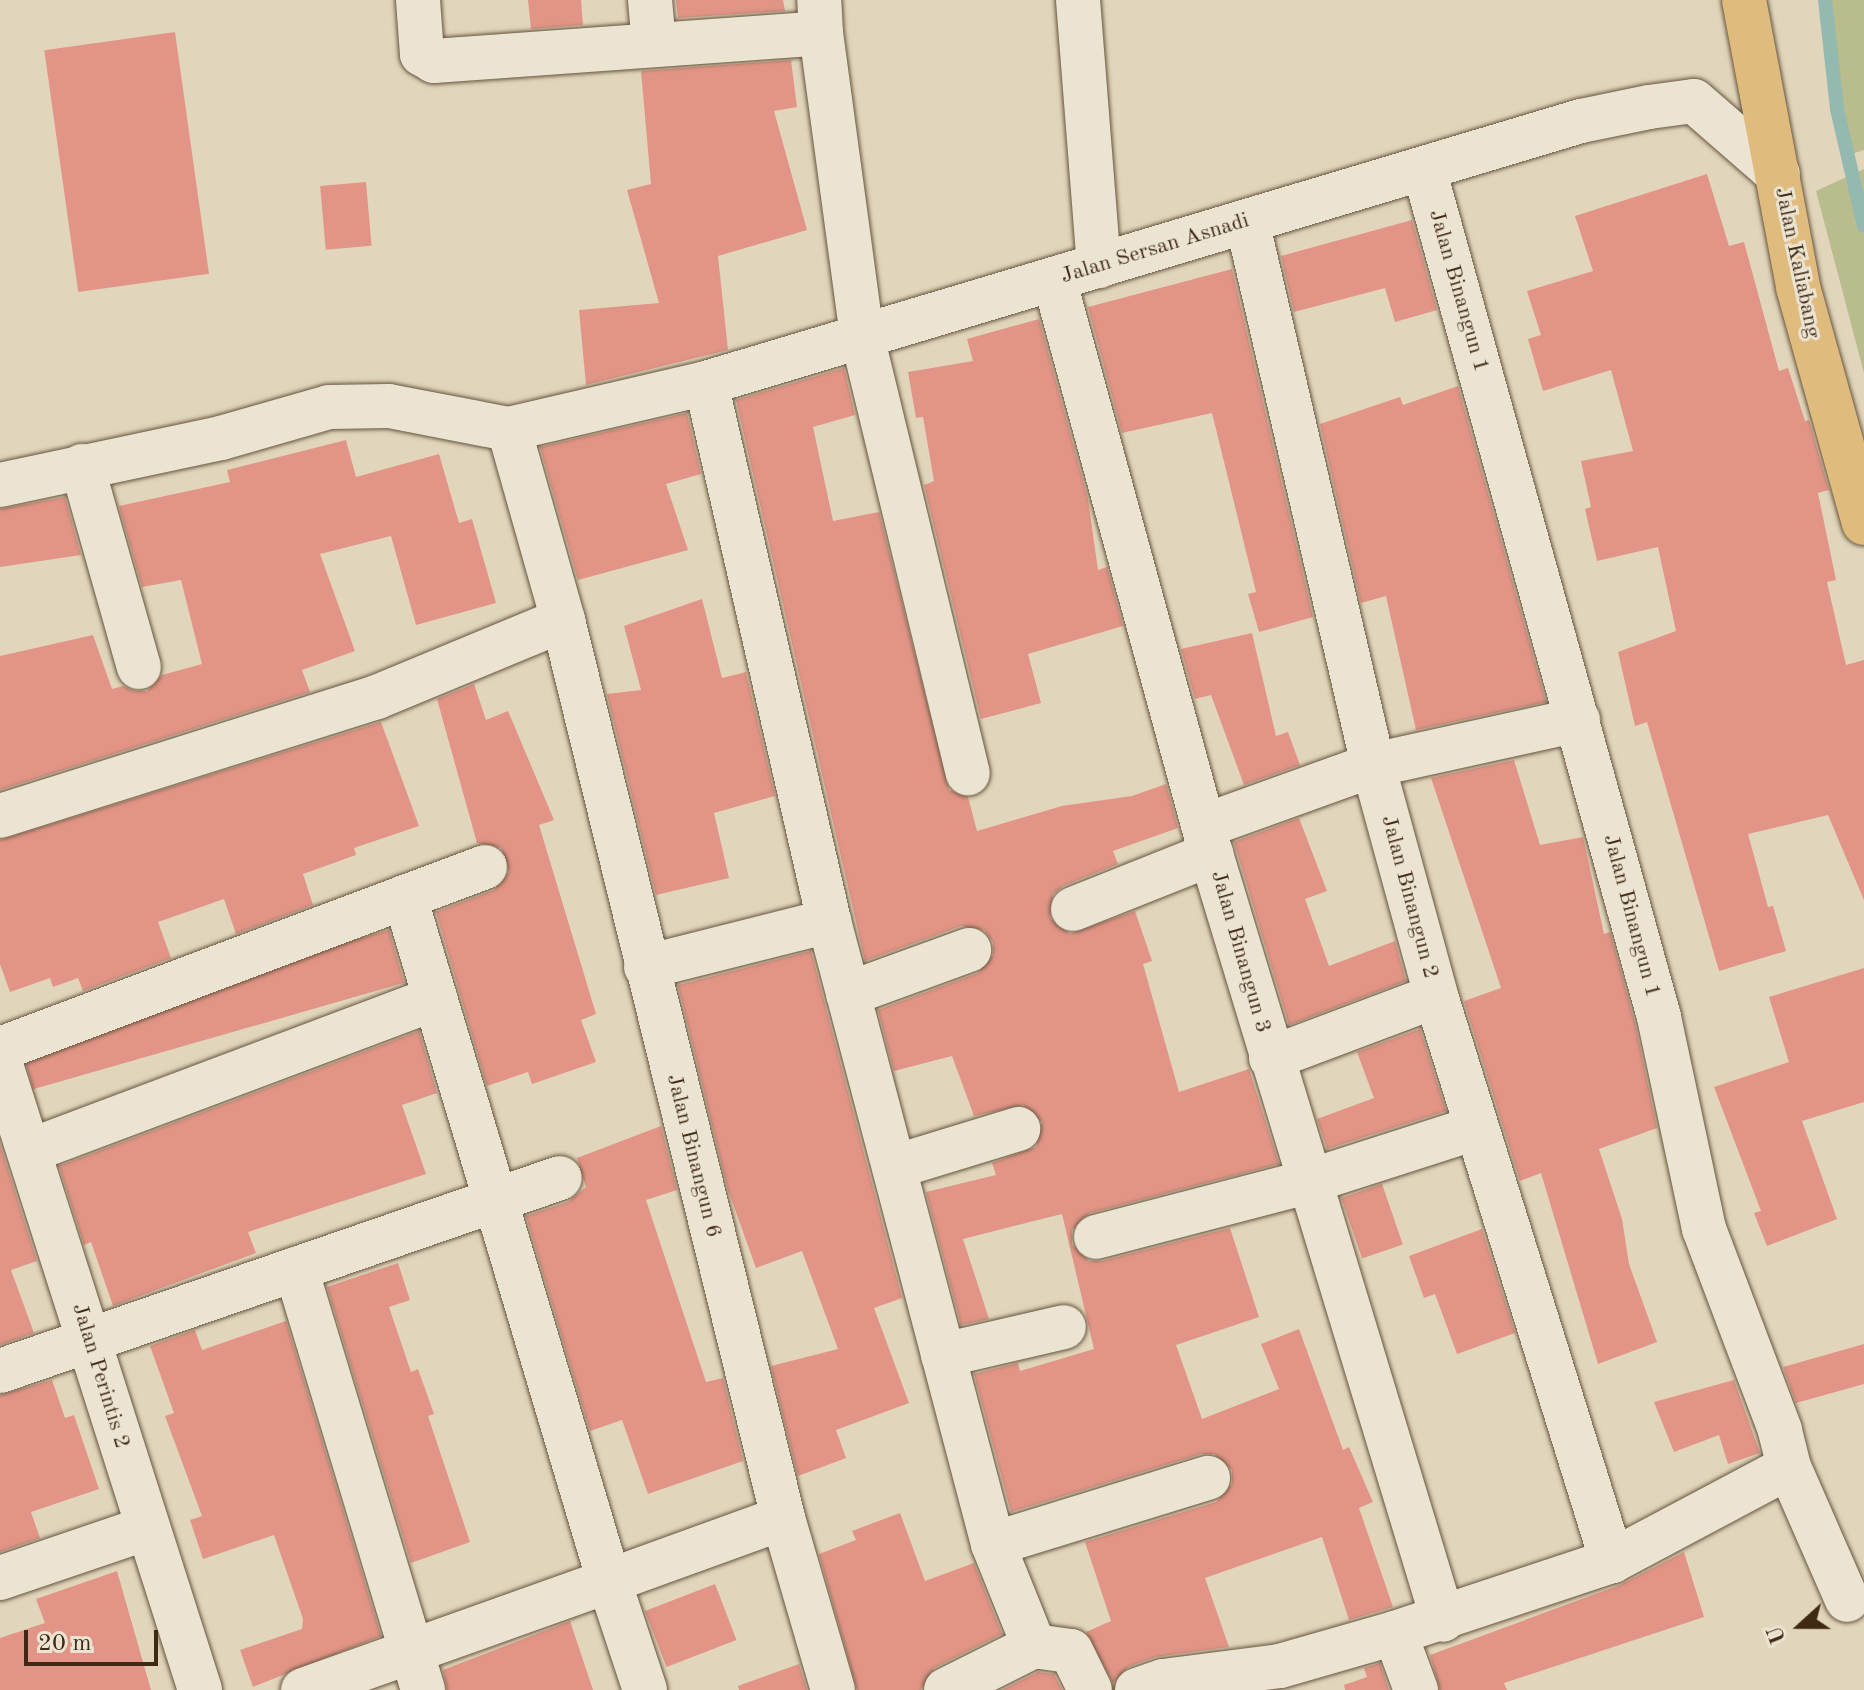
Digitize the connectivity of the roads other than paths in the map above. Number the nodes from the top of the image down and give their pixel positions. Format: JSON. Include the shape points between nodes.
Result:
{"nodes":[{"id":1,"x":418,"y":0,"type":"edge"},
{"id":2,"x":650,"y":0,"type":"edge"},
{"id":3,"x":1078,"y":0,"type":"edge"},
{"id":4,"x":1744,"y":0,"type":"edge"},
{"id":5,"x":820,"y":16,"type":"edge"},
{"id":6,"x":654,"y":45,"type":"junction"},
{"id":7,"x":1424,"y":169,"type":"junction"},
{"id":8,"x":1778,"y":174,"type":"junction"},
{"id":9,"x":1247,"y":221,"type":"junction"},
{"id":10,"x":1099,"y":266,"type":"junction"},
{"id":11,"x":1054,"y":279,"type":"junction"},
{"id":12,"x":862,"y":336,"type":"junction"},
{"id":13,"x":706,"y":383,"type":"junction"},
{"id":14,"x":509,"y":429,"type":"junction"},
{"id":15,"x":82,"y":466,"type":"junction"},
{"id":16,"x":0,"y":485,"type":"edge"},
{"id":17,"x":1864,"y":523,"type":"edge"},
{"id":18,"x":563,"y":620,"type":"junction"},
{"id":19,"x":139,"y":667,"type":"dead end"},
{"id":20,"x":1578,"y":720,"type":"junction"},
{"id":21,"x":1373,"y":765,"type":"junction"},
{"id":22,"x":968,"y":773,"type":"dead end"},
{"id":23,"x":0,"y":816,"type":"edge"},
{"id":24,"x":1207,"y":840,"type":"junction"},
{"id":25,"x":485,"y":867,"type":"dead end"},
{"id":26,"x":405,"y":897,"type":"junction"},
{"id":27,"x":1073,"y":909,"type":"dead end"},
{"id":28,"x":829,"y":921,"type":"junction"},
{"id":29,"x":969,"y":950,"type":"dead end"},
{"id":30,"x":646,"y":967,"type":"junction"},
{"id":31,"x":848,"y":994,"type":"junction"},
{"id":32,"x":1436,"y":996,"type":"junction"},
{"id":33,"x":435,"y":998,"type":"junction"},
{"id":34,"x":0,"y":1049,"type":"edge"},
{"id":35,"x":1271,"y":1058,"type":"junction"},
{"id":36,"x":0,"y":1062,"type":"edge"},
{"id":37,"x":1475,"y":1128,"type":"junction"},
{"id":38,"x":1018,"y":1129,"type":"dead end"},
{"id":39,"x":29,"y":1151,"type":"junction"},
{"id":40,"x":894,"y":1167,"type":"junction"},
{"id":41,"x":560,"y":1178,"type":"dead end"},
{"id":42,"x":1307,"y":1182,"type":"junction"},
{"id":43,"x":495,"y":1201,"type":"junction"},
{"id":44,"x":1096,"y":1237,"type":"dead end"},
{"id":45,"x":296,"y":1269,"type":"junction"},
{"id":46,"x":1064,"y":1327,"type":"dead end"},
{"id":47,"x":90,"y":1340,"type":"junction"},
{"id":48,"x":943,"y":1355,"type":"junction"},
{"id":49,"x":0,"y":1371,"type":"edge"},
{"id":50,"x":1789,"y":1467,"type":"junction"},
{"id":51,"x":1208,"y":1478,"type":"dead end"},
{"id":52,"x":783,"y":1518,"type":"junction"},
{"id":53,"x":147,"y":1528,"type":"junction"},
{"id":54,"x":993,"y":1544,"type":"junction"},
{"id":55,"x":1612,"y":1561,"type":"junction"},
{"id":56,"x":0,"y":1578,"type":"edge"},
{"id":57,"x":609,"y":1581,"type":"junction"},
{"id":58,"x":1847,"y":1600,"type":"dead end"},
{"id":59,"x":1443,"y":1620,"type":"junction"},
{"id":60,"x":1395,"y":1633,"type":"junction"},
{"id":61,"x":1034,"y":1646,"type":"junction"},
{"id":62,"x":417,"y":1670,"type":"edge"},
{"id":63,"x":200,"y":1690,"type":"edge"},
{"id":64,"x":303,"y":1690,"type":"edge"},
{"id":65,"x":645,"y":1690,"type":"edge"},
{"id":66,"x":833,"y":1690,"type":"edge"},
{"id":67,"x":946,"y":1690,"type":"edge"},
{"id":68,"x":1090,"y":1690,"type":"edge"},
{"id":69,"x":1137,"y":1690,"type":"edge"},
{"id":70,"x":1416,"y":1690,"type":"edge"}],
"edges":[{"from":1,"to":6,"type":"street","via":[[422,54],[434,61]]},
{"from":2,"to":6,"type":"street"},
{"from":3,"to":10,"type":"street"},
{"from":4,"to":8,"type":"main road","name":"Jalan Kaliabang"},
{"from":5,"to":6,"type":"street"},
{"from":5,"to":12,"type":"street"},
{"from":7,"to":8,"type":"street","name":"Jalan Sersan Asnadi","via":[[1581,121],[1694,101]]},
{"from":7,"to":9,"type":"street","name":"Jalan Sersan Asnadi"},
{"from":7,"to":20,"type":"street","name":"Jalan Binangun 1"},
{"from":8,"to":17,"type":"main road","name":"Jalan Kaliabang","via":[[1798,287]]},
{"from":9,"to":10,"type":"street","name":"Jalan Sersan Asnadi"},
{"from":9,"to":21,"type":"street","name":"Jalan Binangun 2"},
{"from":10,"to":11,"type":"street","name":"Jalan Sersan Asnadi"},
{"from":11,"to":12,"type":"street","name":"Jalan Sersan Asnadi"},
{"from":11,"to":24,"type":"street","name":"Jalan Binangun 3"},
{"from":12,"to":13,"type":"street","name":"Jalan Sersan Asnadi"},
{"from":12,"to":22,"type":"street"},
{"from":13,"to":14,"type":"street","name":"Jalan Sersan Asnadi"},
{"from":13,"to":28,"type":"street"},
{"from":14,"to":15,"type":"street","via":[[389,406],[329,407],[221,438]]},
{"from":14,"to":18,"type":"street","name":"Jalan Binangun 6"},
{"from":15,"to":16,"type":"street"},
{"from":15,"to":19,"type":"street"},
{"from":18,"to":23,"type":"street","via":[[377,697]]},
{"from":18,"to":30,"type":"street","name":"Jalan Binangun 6"},
{"from":20,"to":21,"type":"street"},
{"from":20,"to":50,"type":"street","name":"Jalan Binangun 1","via":[[1662,1032],[1704,1229]]},
{"from":21,"to":24,"type":"street"},
{"from":21,"to":32,"type":"street","name":"Jalan Binangun 2"},
{"from":24,"to":27,"type":"street"},
{"from":24,"to":35,"type":"street","name":"Jalan Binangun 3"},
{"from":25,"to":26,"type":"street"},
{"from":26,"to":33,"type":"street"},
{"from":26,"to":34,"type":"street"},
{"from":28,"to":30,"type":"street"},
{"from":28,"to":31,"type":"street"},
{"from":29,"to":31,"type":"street"},
{"from":30,"to":52,"type":"street","name":"Jalan Binangun 6"},
{"from":31,"to":40,"type":"street"},
{"from":32,"to":35,"type":"street"},
{"from":32,"to":37,"type":"street","name":"Jalan Binangun 2"},
{"from":33,"to":39,"type":"street"},
{"from":33,"to":43,"type":"street"},
{"from":35,"to":42,"type":"street","name":"Jalan Binangun 3"},
{"from":36,"to":39,"type":"street","name":"Jalan Perintis 2"},
{"from":37,"to":42,"type":"street"},
{"from":37,"to":55,"type":"street","name":"Jalan Binangun 2"},
{"from":38,"to":40,"type":"street"},
{"from":39,"to":47,"type":"street","name":"Jalan Perintis 2"},
{"from":40,"to":48,"type":"street"},
{"from":41,"to":43,"type":"street"},
{"from":42,"to":44,"type":"street"},
{"from":42,"to":59,"type":"street","name":"Jalan Binangun 3"},
{"from":43,"to":45,"type":"street"},
{"from":43,"to":57,"type":"street"},
{"from":45,"to":47,"type":"street"},
{"from":45,"to":62,"type":"street"},
{"from":46,"to":48,"type":"street"},
{"from":47,"to":49,"type":"street"},
{"from":47,"to":53,"type":"street","name":"Jalan Perintis 2"},
{"from":48,"to":54,"type":"street"},
{"from":50,"to":55,"type":"street"},
{"from":50,"to":58,"type":"street","name":"Jalan Binangun 1"},
{"from":51,"to":54,"type":"street"},
{"from":52,"to":57,"type":"street"},
{"from":52,"to":66,"type":"street","name":"Jalan Binangun 6"},
{"from":53,"to":56,"type":"street"},
{"from":53,"to":63,"type":"street","name":"Jalan Perintis 2"},
{"from":54,"to":61,"type":"street"},
{"from":55,"to":59,"type":"street"},
{"from":57,"to":62,"type":"street"},
{"from":57,"to":65,"type":"street"},
{"from":59,"to":60,"type":"street"},
{"from":60,"to":69,"type":"street","via":[[1280,1666],[1163,1681]]},
{"from":60,"to":70,"type":"street"},
{"from":61,"to":67,"type":"street"},
{"from":61,"to":68,"type":"street","via":[[1071,1651]]},
{"from":62,"to":64,"type":"street"}]}
